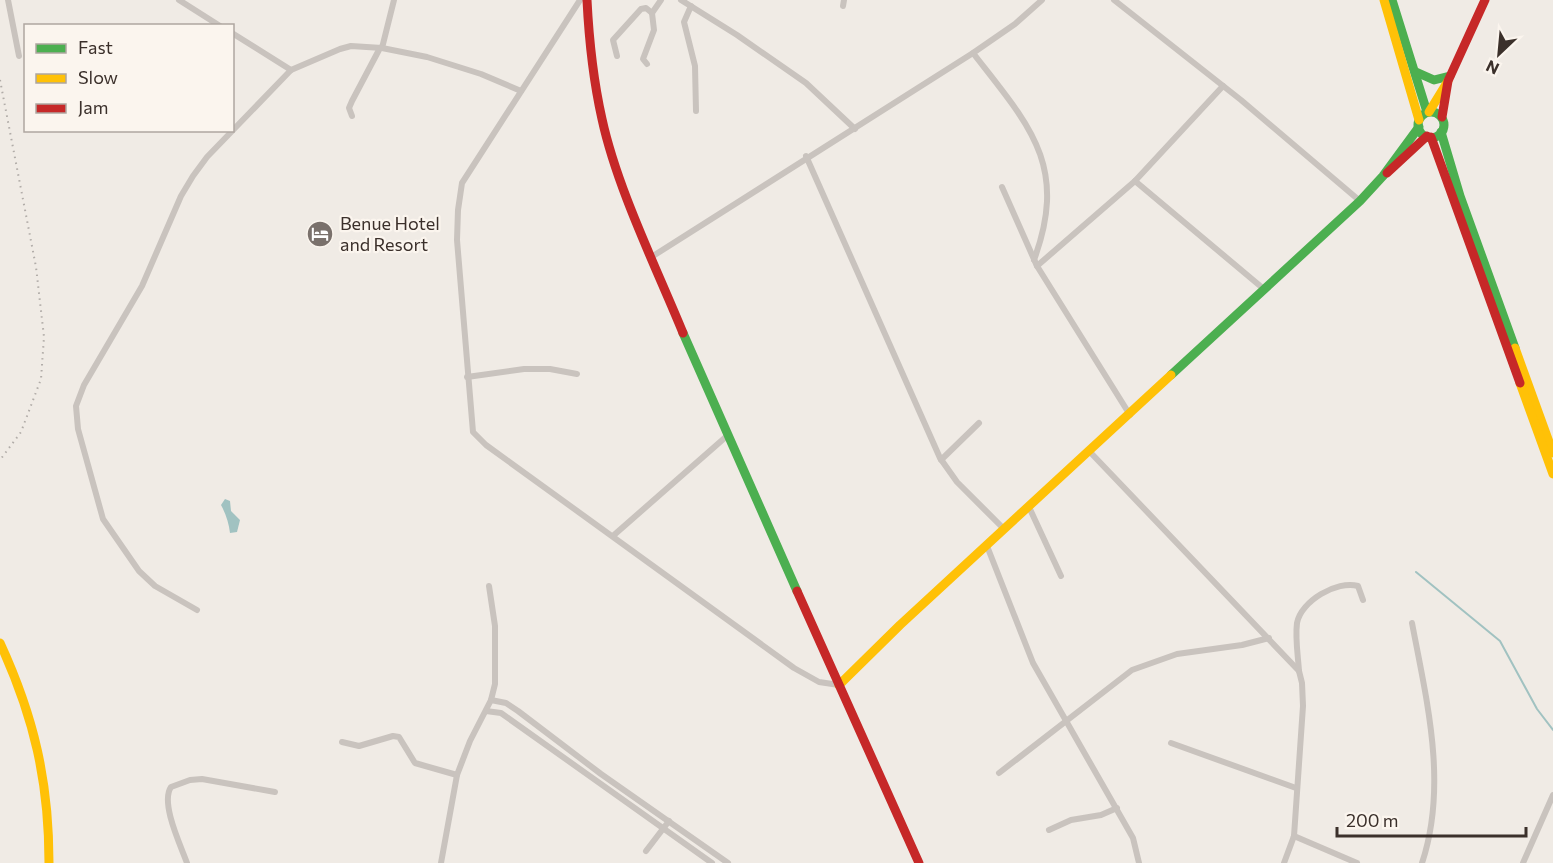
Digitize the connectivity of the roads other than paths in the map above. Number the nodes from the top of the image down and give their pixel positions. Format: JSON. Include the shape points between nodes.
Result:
{"nodes":[{"id":1,"x":8,"y":0,"type":"edge"},
{"id":2,"x":179,"y":0,"type":"edge"},
{"id":3,"x":394,"y":0,"type":"edge"},
{"id":4,"x":580,"y":0,"type":"edge"},
{"id":5,"x":586,"y":0,"type":"edge"},
{"id":6,"x":661,"y":0,"type":"edge"},
{"id":7,"x":681,"y":0,"type":"edge"},
{"id":8,"x":1042,"y":0,"type":"edge"},
{"id":9,"x":1114,"y":0,"type":"edge"},
{"id":10,"x":1384,"y":0,"type":"edge"},
{"id":11,"x":1392,"y":0,"type":"edge"},
{"id":12,"x":1485,"y":0,"type":"edge"},
{"id":13,"x":691,"y":6,"type":"junction"},
{"id":14,"x":652,"y":13,"type":"junction"},
{"id":15,"x":217,"y":24,"type":"edge"},
{"id":16,"x":234,"y":34,"type":"edge"},
{"id":17,"x":381,"y":48,"type":"junction"},
{"id":18,"x":974,"y":52,"type":"junction"},
{"id":19,"x":19,"y":56,"type":"dead end"},
{"id":20,"x":617,"y":56,"type":"dead end"},
{"id":21,"x":646,"y":64,"type":"dead end"},
{"id":22,"x":291,"y":70,"type":"junction"},
{"id":23,"x":1416,"y":72,"type":"junction"},
{"id":24,"x":1449,"y":79,"type":"junction"},
{"id":25,"x":1223,"y":86,"type":"junction"},
{"id":26,"x":521,"y":91,"type":"junction"},
{"id":27,"x":696,"y":111,"type":"dead end"},
{"id":28,"x":1428,"y":112,"type":"junction"},
{"id":29,"x":352,"y":116,"type":"dead end"},
{"id":30,"x":1442,"y":117,"type":"junction"},
{"id":31,"x":1419,"y":124,"type":"junction"},
{"id":32,"x":234,"y":129,"type":"edge"},
{"id":33,"x":855,"y":129,"type":"junction"},
{"id":34,"x":231,"y":132,"type":"edge"},
{"id":35,"x":1441,"y":132,"type":"junction"},
{"id":36,"x":1429,"y":137,"type":"junction"},
{"id":37,"x":806,"y":156,"type":"junction"},
{"id":38,"x":1383,"y":176,"type":"junction"},
{"id":39,"x":1135,"y":181,"type":"junction"},
{"id":40,"x":1002,"y":187,"type":"dead end"},
{"id":41,"x":1360,"y":201,"type":"junction"},
{"id":42,"x":652,"y":256,"type":"junction"},
{"id":43,"x":1036,"y":263,"type":"junction"},
{"id":44,"x":1265,"y":290,"type":"junction"},
{"id":45,"x":577,"y":374,"type":"dead end"},
{"id":46,"x":467,"y":377,"type":"junction"},
{"id":47,"x":1130,"y":415,"type":"junction"},
{"id":48,"x":979,"y":423,"type":"dead end"},
{"id":49,"x":728,"y":435,"type":"junction"},
{"id":50,"x":1090,"y":452,"type":"junction"},
{"id":51,"x":1553,"y":453,"type":"edge"},
{"id":52,"x":941,"y":460,"type":"junction"},
{"id":53,"x":1553,"y":474,"type":"edge"},
{"id":54,"x":1029,"y":507,"type":"junction"},
{"id":55,"x":1004,"y":529,"type":"junction"},
{"id":56,"x":614,"y":535,"type":"junction"},
{"id":57,"x":987,"y":546,"type":"junction"},
{"id":58,"x":1061,"y":576,"type":"dead end"},
{"id":59,"x":489,"y":586,"type":"dead end"},
{"id":60,"x":1363,"y":600,"type":"dead end"},
{"id":61,"x":197,"y":610,"type":"dead end"},
{"id":62,"x":1412,"y":623,"type":"dead end"},
{"id":63,"x":1269,"y":638,"type":"junction"},
{"id":64,"x":0,"y":643,"type":"edge"},
{"id":65,"x":1299,"y":671,"type":"junction"},
{"id":66,"x":839,"y":685,"type":"junction"},
{"id":67,"x":491,"y":700,"type":"junction"},
{"id":68,"x":486,"y":711,"type":"junction"},
{"id":69,"x":1066,"y":722,"type":"junction"},
{"id":70,"x":342,"y":742,"type":"dead end"},
{"id":71,"x":1171,"y":743,"type":"dead end"},
{"id":72,"x":586,"y":763,"type":"junction"},
{"id":73,"x":581,"y":769,"type":"junction"},
{"id":74,"x":999,"y":773,"type":"dead end"},
{"id":75,"x":457,"y":776,"type":"junction"},
{"id":76,"x":1296,"y":788,"type":"junction"},
{"id":77,"x":275,"y":792,"type":"dead end"},
{"id":78,"x":1553,"y":795,"type":"edge"},
{"id":79,"x":1117,"y":808,"type":"junction"},
{"id":80,"x":669,"y":821,"type":"junction"},
{"id":81,"x":663,"y":828,"type":"junction"},
{"id":82,"x":1049,"y":830,"type":"dead end"},
{"id":83,"x":1294,"y":836,"type":"junction"},
{"id":84,"x":692,"y":837,"type":"junction"},
{"id":85,"x":687,"y":845,"type":"junction"},
{"id":86,"x":646,"y":851,"type":"dead end"},
{"id":87,"x":49,"y":863,"type":"edge"},
{"id":88,"x":187,"y":863,"type":"edge"},
{"id":89,"x":441,"y":863,"type":"edge"},
{"id":90,"x":712,"y":863,"type":"edge"},
{"id":91,"x":728,"y":863,"type":"edge"},
{"id":92,"x":919,"y":863,"type":"edge"},
{"id":93,"x":1139,"y":863,"type":"edge"},
{"id":94,"x":1284,"y":863,"type":"edge"},
{"id":95,"x":1357,"y":863,"type":"edge"},
{"id":96,"x":1422,"y":863,"type":"edge"},
{"id":97,"x":1523,"y":863,"type":"edge"}],
"edges":[{"from":1,"to":19,"type":"street"},
{"from":2,"to":15,"type":"street"},
{"from":3,"to":17,"type":"street"},
{"from":4,"to":26,"type":"street"},
{"from":5,"to":42,"type":"street","via":[[602,120]]},
{"from":6,"to":14,"type":"street"},
{"from":7,"to":13,"type":"street"},
{"from":8,"to":18,"type":"street"},
{"from":9,"to":25,"type":"street"},
{"from":10,"to":31,"type":"street"},
{"from":11,"to":23,"type":"street"},
{"from":12,"to":24,"type":"street"},
{"from":13,"to":27,"type":"street","via":[[684,22],[695,66]]},
{"from":13,"to":33,"type":"street","via":[[806,83]]},
{"from":14,"to":20,"type":"street","via":[[640,9],[613,40]]},
{"from":14,"to":21,"type":"street","via":[[654,30],[643,59]]},
{"from":16,"to":22,"type":"street"},
{"from":17,"to":22,"type":"street","via":[[351,46]]},
{"from":17,"to":26,"type":"street","via":[[427,57]]},
{"from":17,"to":29,"type":"street","via":[[349,108]]},
{"from":18,"to":33,"type":"street"},
{"from":18,"to":43,"type":"street","via":[[1043,158],[1049,184],[1048,216]]},
{"from":22,"to":32,"type":"street"},
{"from":23,"to":24,"type":"street","via":[[1434,80]]},
{"from":23,"to":28,"type":"street"},
{"from":24,"to":28,"type":"street"},
{"from":24,"to":30,"type":"street"},
{"from":25,"to":39,"type":"street"},
{"from":25,"to":41,"type":"street"},
{"from":26,"to":46,"type":"street","via":[[465,177],[459,200],[457,240]]},
{"from":28,"to":30,"type":"street"},
{"from":28,"to":31,"type":"street"},
{"from":30,"to":35,"type":"street"},
{"from":31,"to":36,"type":"street"},
{"from":31,"to":38,"type":"street"},
{"from":33,"to":37,"type":"street"},
{"from":34,"to":61,"type":"street","via":[[207,157],[181,196],[142,286],[84,385],[76,406],[78,429],[103,519],[139,571],[155,586]]},
{"from":35,"to":36,"type":"street"},
{"from":35,"to":51,"type":"street","via":[[1460,196]]},
{"from":36,"to":38,"type":"street"},
{"from":36,"to":53,"type":"street"},
{"from":37,"to":42,"type":"street"},
{"from":37,"to":52,"type":"street"},
{"from":38,"to":41,"type":"street"},
{"from":39,"to":43,"type":"street"},
{"from":39,"to":44,"type":"street"},
{"from":40,"to":43,"type":"street"},
{"from":41,"to":44,"type":"street"},
{"from":42,"to":49,"type":"street"},
{"from":43,"to":47,"type":"street"},
{"from":44,"to":47,"type":"street"},
{"from":45,"to":46,"type":"street","via":[[524,369]]},
{"from":46,"to":56,"type":"street","via":[[472,427],[481,441]]},
{"from":47,"to":50,"type":"street"},
{"from":48,"to":52,"type":"street"},
{"from":49,"to":56,"type":"street"},
{"from":49,"to":66,"type":"street"},
{"from":50,"to":54,"type":"street"},
{"from":50,"to":63,"type":"street"},
{"from":52,"to":55,"type":"street","via":[[957,482]]},
{"from":54,"to":55,"type":"street"},
{"from":54,"to":58,"type":"street"},
{"from":55,"to":57,"type":"street"},
{"from":56,"to":66,"type":"street","via":[[794,668],[819,682]]},
{"from":57,"to":66,"type":"street"},
{"from":57,"to":69,"type":"street","via":[[1033,663]]},
{"from":59,"to":67,"type":"street","via":[[495,626],[495,684]]},
{"from":60,"to":65,"type":"street","via":[[1358,586],[1348,585],[1327,590],[1306,608],[1297,624]]},
{"from":62,"to":96,"type":"street","via":[[1435,764],[1429,843]]},
{"from":63,"to":65,"type":"street"},
{"from":63,"to":69,"type":"street","via":[[1177,654],[1145,664]]},
{"from":64,"to":87,"type":"street","via":[[27,704],[40,746],[46,784]]},
{"from":65,"to":76,"type":"street","via":[[1303,705]]},
{"from":66,"to":92,"type":"street"},
{"from":67,"to":68,"type":"street"},
{"from":67,"to":72,"type":"street","via":[[518,711]]},
{"from":68,"to":73,"type":"street","via":[[501,713]]},
{"from":68,"to":75,"type":"street"},
{"from":69,"to":74,"type":"street"},
{"from":69,"to":79,"type":"street"},
{"from":70,"to":75,"type":"street","via":[[359,746],[399,736],[415,763]]},
{"from":71,"to":76,"type":"street"},
{"from":72,"to":73,"type":"street"},
{"from":72,"to":80,"type":"street"},
{"from":73,"to":81,"type":"street"},
{"from":75,"to":89,"type":"street"},
{"from":76,"to":83,"type":"street"},
{"from":77,"to":88,"type":"street","via":[[202,779],[171,787],[167,796],[169,809]]},
{"from":78,"to":97,"type":"street"},
{"from":79,"to":82,"type":"street"},
{"from":79,"to":93,"type":"street","via":[[1133,838]]},
{"from":80,"to":81,"type":"street"},
{"from":80,"to":84,"type":"street"},
{"from":81,"to":85,"type":"street"},
{"from":81,"to":86,"type":"street"},
{"from":83,"to":94,"type":"street"},
{"from":83,"to":95,"type":"street"},
{"from":84,"to":85,"type":"street"},
{"from":84,"to":91,"type":"street"},
{"from":85,"to":90,"type":"street"}]}
